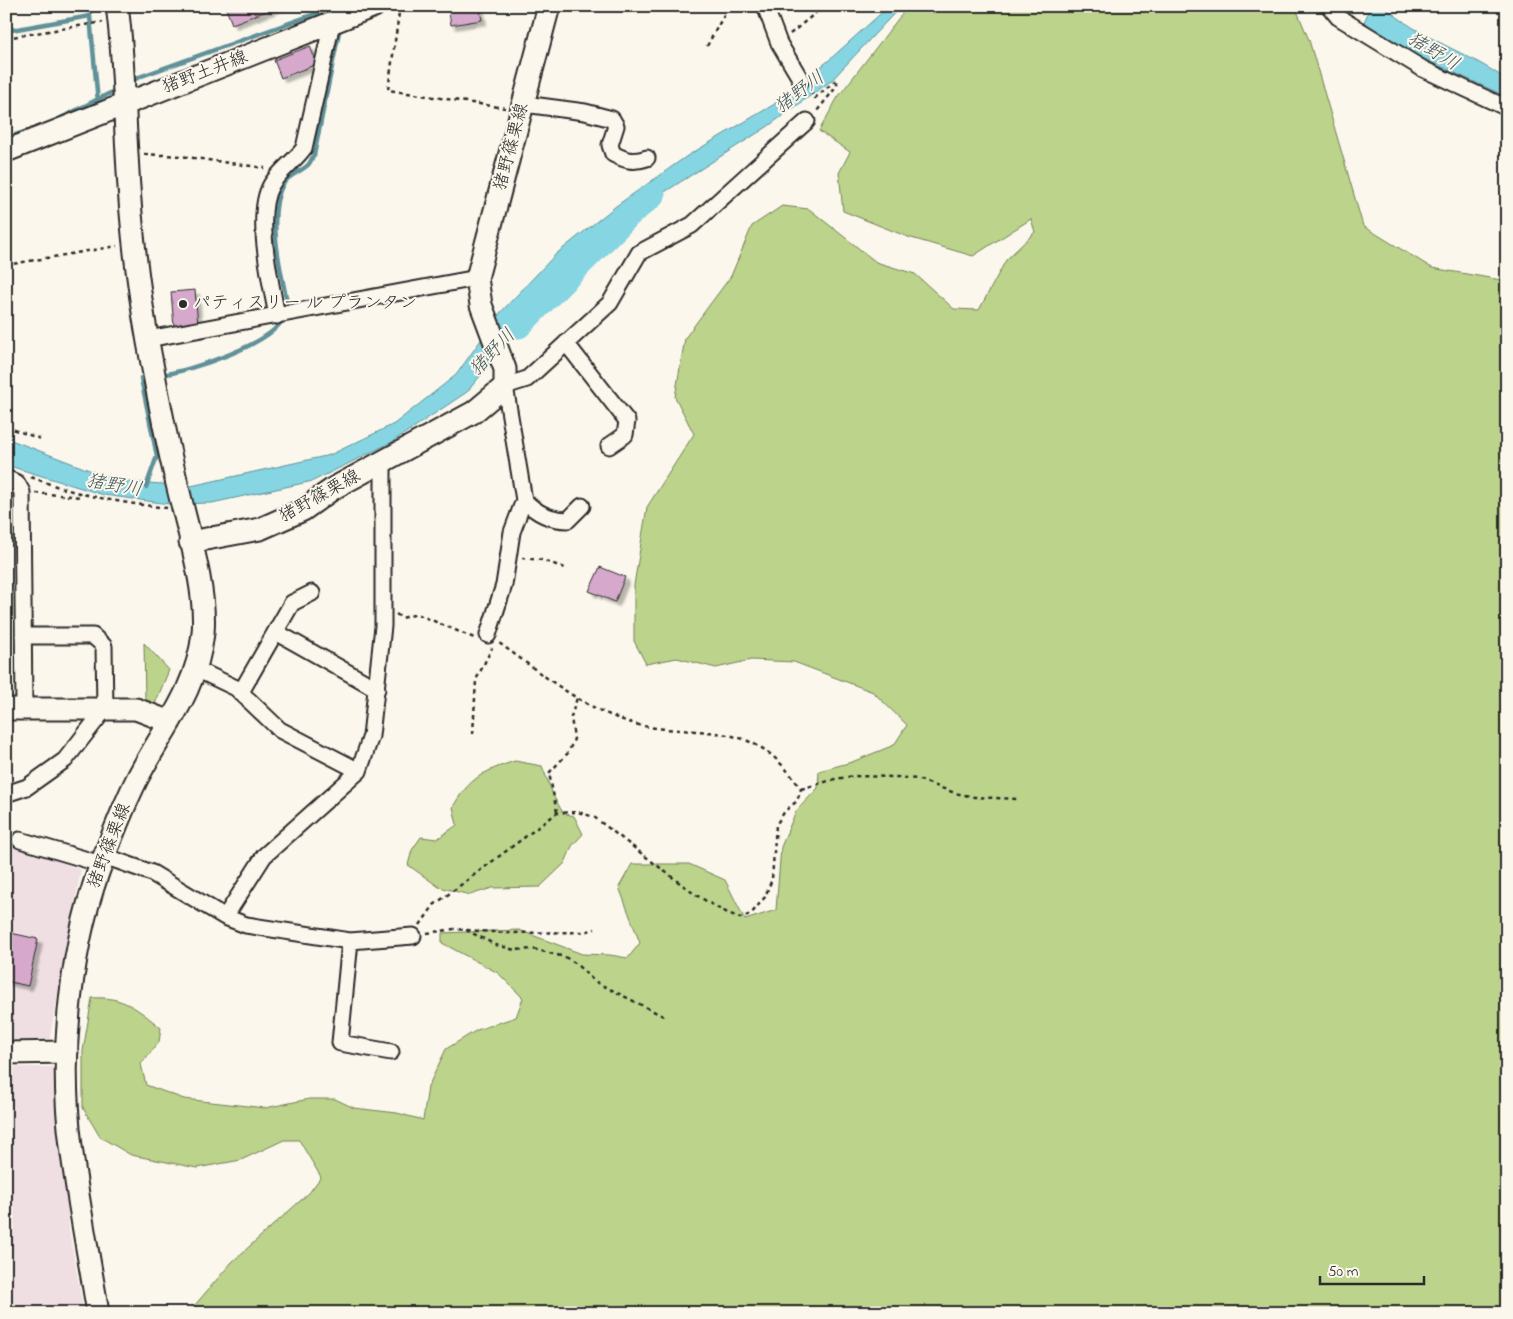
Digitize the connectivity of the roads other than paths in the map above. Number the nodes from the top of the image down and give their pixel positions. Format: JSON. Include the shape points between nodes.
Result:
{"nodes":[{"id":1,"x":374,"y":6,"type":"edge"},
{"id":2,"x":549,"y":6,"type":"edge"},
{"id":3,"x":765,"y":6,"type":"edge"},
{"id":4,"x":1329,"y":6,"type":"edge"},
{"id":5,"x":118,"y":13,"type":"edge"},
{"id":6,"x":332,"y":24,"type":"junction"},
{"id":7,"x":801,"y":80,"type":"dead end"},
{"id":8,"x":126,"y":103,"type":"junction"},
{"id":9,"x":523,"y":107,"type":"junction"},
{"id":10,"x":1507,"y":108,"type":"edge"},
{"id":11,"x":806,"y":121,"type":"road end"},
{"id":12,"x":6,"y":151,"type":"edge"},
{"id":13,"x":647,"y":158,"type":"dead end"},
{"id":14,"x":477,"y":278,"type":"junction"},
{"id":15,"x":276,"y":316,"type":"junction"},
{"id":16,"x":148,"y":340,"type":"junction"},
{"id":17,"x":566,"y":343,"type":"junction"},
{"id":18,"x":505,"y":378,"type":"junction"},
{"id":19,"x":609,"y":446,"type":"dead end"},
{"id":20,"x":382,"y":462,"type":"junction"},
{"id":21,"x":6,"y":478,"type":"edge"},
{"id":22,"x":524,"y":500,"type":"junction"},
{"id":23,"x":582,"y":506,"type":"dead end"},
{"id":24,"x":190,"y":542,"type":"junction"},
{"id":25,"x":312,"y":593,"type":"dead end"},
{"id":26,"x":276,"y":632,"type":"junction"},
{"id":27,"x":488,"y":635,"type":"road end"},
{"id":28,"x":23,"y":636,"type":"junction"},
{"id":29,"x":196,"y":669,"type":"junction"},
{"id":30,"x":377,"y":689,"type":"junction"},
{"id":31,"x":240,"y":692,"type":"junction"},
{"id":32,"x":15,"y":709,"type":"edge"},
{"id":33,"x":105,"y":709,"type":"junction"},
{"id":34,"x":170,"y":722,"type":"junction"},
{"id":35,"x":359,"y":771,"type":"junction"},
{"id":36,"x":6,"y":794,"type":"edge"},
{"id":37,"x":20,"y":840,"type":"dead end"},
{"id":38,"x":103,"y":860,"type":"junction"},
{"id":39,"x":225,"y":917,"type":"junction"},
{"id":40,"x":413,"y":936,"type":"road end"},
{"id":41,"x":350,"y":940,"type":"junction"},
{"id":42,"x":67,"y":1052,"type":"junction"},
{"id":43,"x":391,"y":1052,"type":"dead end"},
{"id":44,"x":6,"y":1053,"type":"edge"},
{"id":45,"x":98,"y":1313,"type":"edge"}],
"edges":[{"from":1,"to":6,"type":"main road","name":"猪野土井線"},
{"from":2,"to":9,"type":"main road","name":"猪野篠栗線"},
{"from":3,"to":7,"type":"street","via":[[779,43]]},
{"from":4,"to":10,"type":"street","via":[[1338,17],[1423,69]]},
{"from":5,"to":8,"type":"main road"},
{"from":6,"to":8,"type":"main road","name":"猪野土井線"},
{"from":6,"to":15,"type":"street","via":[[304,148],[269,188],[264,236]]},
{"from":8,"to":12,"type":"main road","name":"猪野土井線"},
{"from":8,"to":16,"type":"main road","via":[[127,156]]},
{"from":9,"to":13,"type":"street","via":[[585,112],[612,119],[616,126],[610,145],[613,154],[637,162]]},
{"from":9,"to":14,"type":"main road","name":"猪野篠栗線"},
{"from":11,"to":17,"type":"street","via":[[692,224],[639,253],[610,303]]},
{"from":14,"to":15,"type":"street"},
{"from":14,"to":18,"type":"main road","name":"猪野篠栗線","via":[[481,305]]},
{"from":15,"to":16,"type":"street"},
{"from":16,"to":24,"type":"main road"},
{"from":17,"to":18,"type":"street","via":[[527,378]]},
{"from":17,"to":19,"type":"street","via":[[627,421],[625,434]]},
{"from":18,"to":20,"type":"main road","name":"猪野篠栗線","via":[[474,412]]},
{"from":18,"to":22,"type":"street"},
{"from":20,"to":24,"type":"main road","name":"猪野篠栗線","via":[[334,488],[303,510],[260,529]]},
{"from":20,"to":30,"type":"street","via":[[384,603]]},
{"from":21,"to":28,"type":"street","via":[[17,483],[21,490]]},
{"from":22,"to":23,"type":"street","via":[[531,508],[556,520],[568,520]]},
{"from":22,"to":27,"type":"street","via":[[512,532],[504,585]]},
{"from":24,"to":29,"type":"main road","name":"猪野篠栗線","via":[[204,611]]},
{"from":25,"to":26,"type":"street","via":[[292,603]]},
{"from":26,"to":30,"type":"street"},
{"from":26,"to":31,"type":"street"},
{"from":28,"to":32,"type":"street"},
{"from":28,"to":33,"type":"street","via":[[93,636],[104,646]]},
{"from":29,"to":31,"type":"street"},
{"from":29,"to":34,"type":"main road","name":"猪野篠栗線"},
{"from":30,"to":35,"type":"street","via":[[371,736]]},
{"from":31,"to":35,"type":"street","via":[[280,730]]},
{"from":32,"to":33,"type":"main road"},
{"from":33,"to":34,"type":"main road","via":[[136,709]]},
{"from":33,"to":36,"type":"street","via":[[65,760],[27,787]]},
{"from":34,"to":38,"type":"main road","name":"猪野篠栗線","via":[[136,780]]},
{"from":35,"to":39,"type":"street","via":[[264,856]]},
{"from":37,"to":38,"type":"street"},
{"from":38,"to":39,"type":"street","via":[[152,873]]},
{"from":38,"to":42,"type":"main road","name":"猪野篠栗線","via":[[78,950]]},
{"from":39,"to":41,"type":"street","via":[[246,926]]},
{"from":40,"to":41,"type":"street"},
{"from":41,"to":43,"type":"street","via":[[340,1043]]},
{"from":42,"to":44,"type":"main road"},
{"from":42,"to":45,"type":"main road","name":"猪野篠栗線","via":[[71,1145]]}]}
